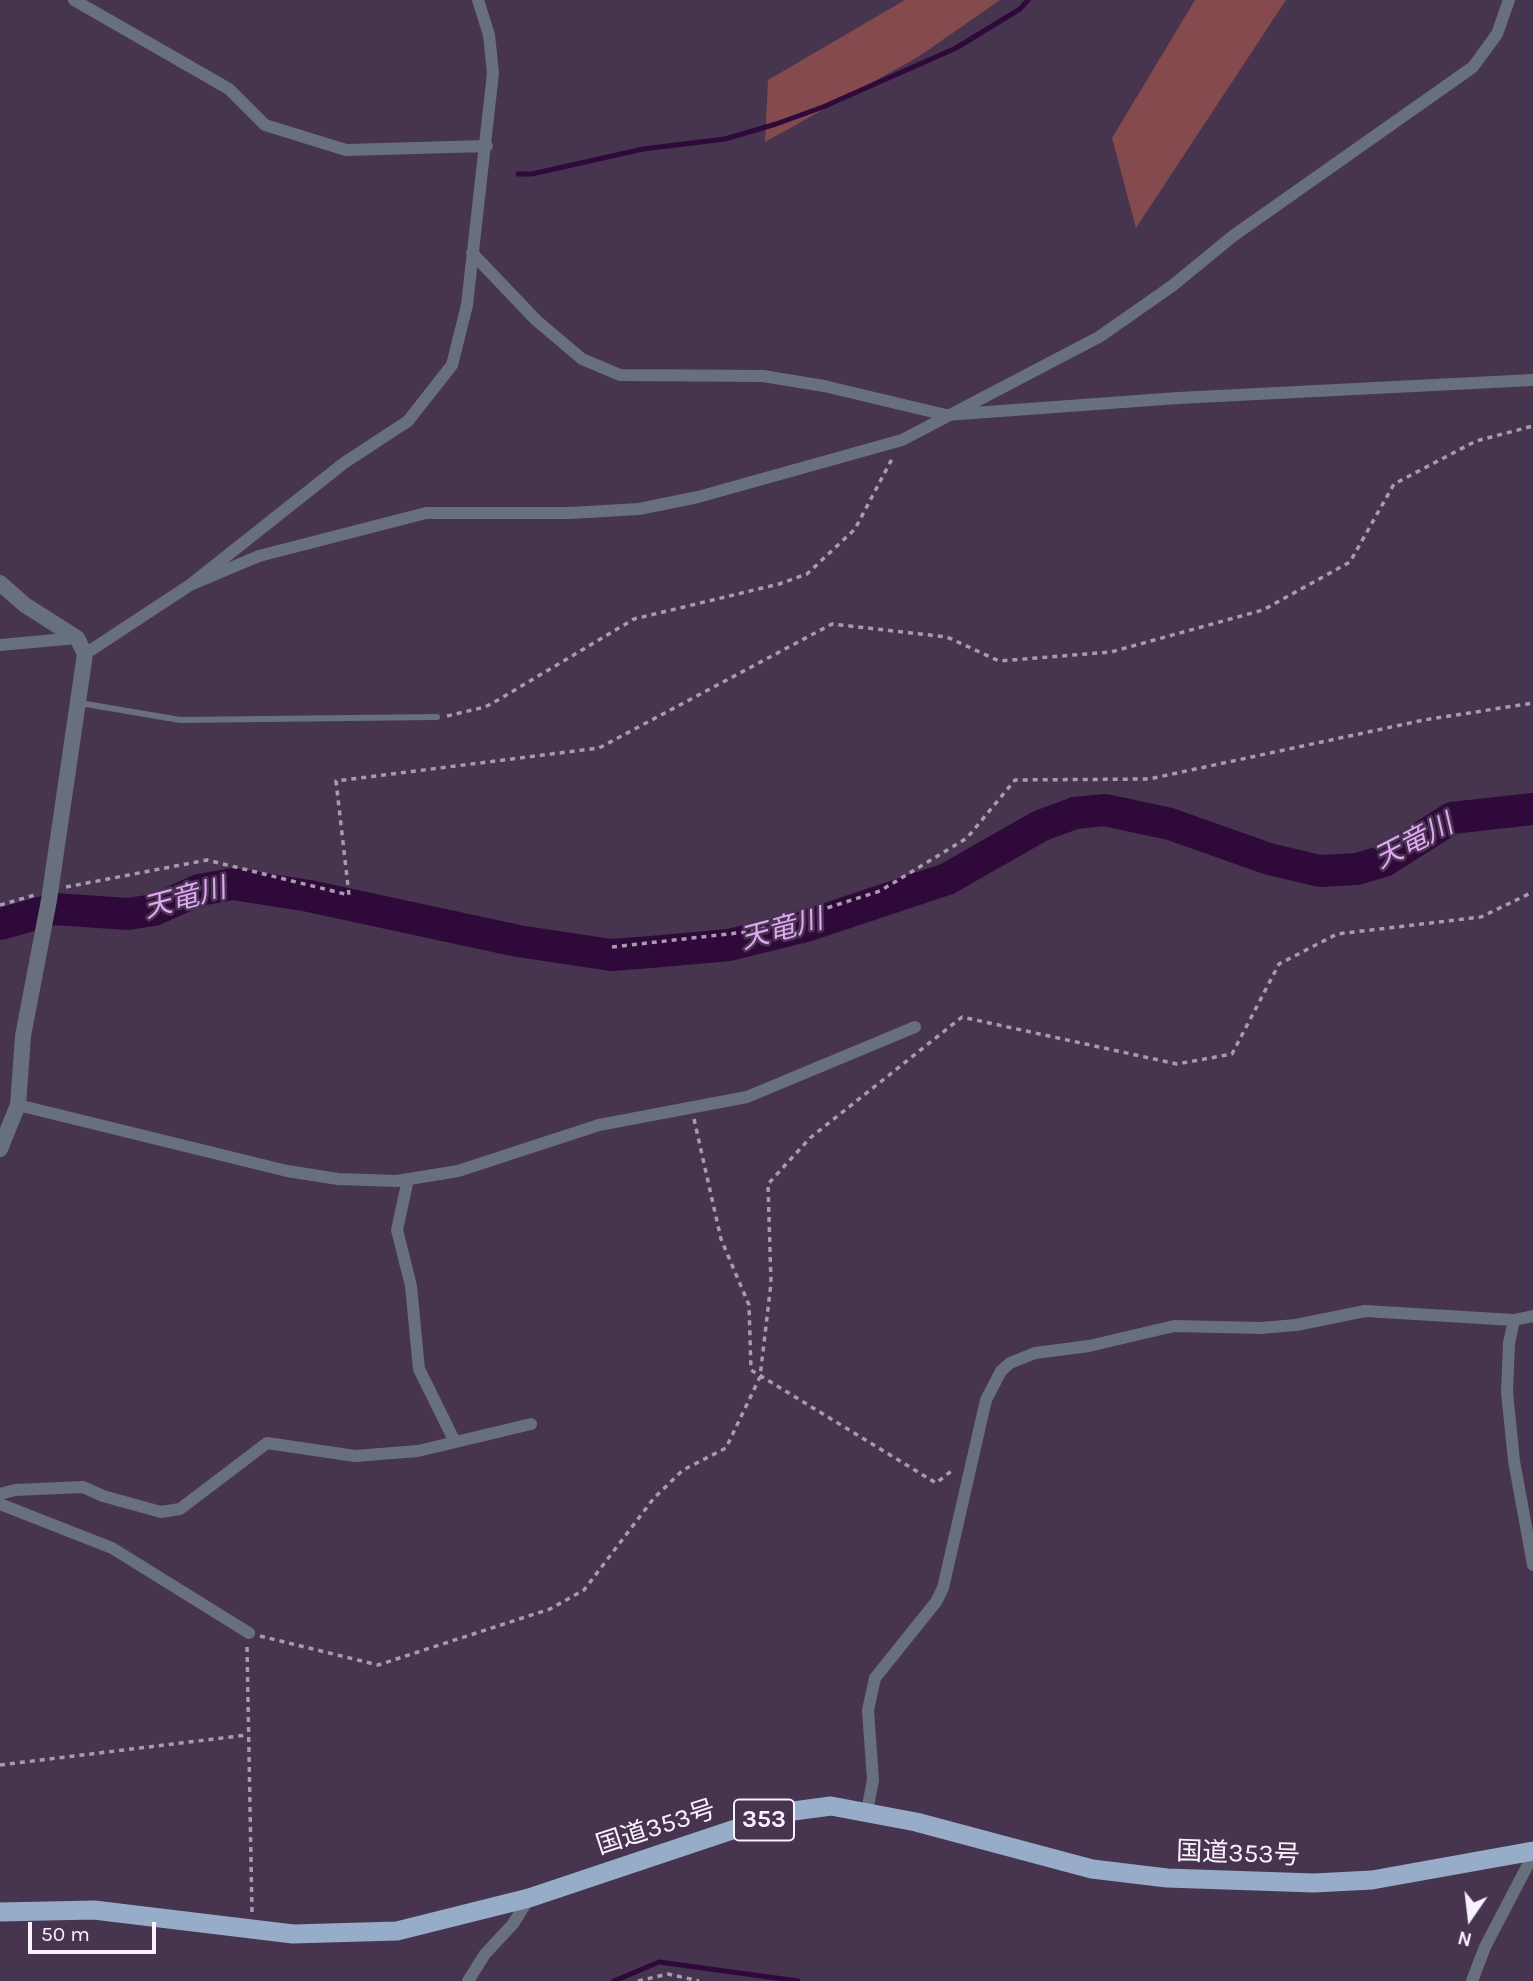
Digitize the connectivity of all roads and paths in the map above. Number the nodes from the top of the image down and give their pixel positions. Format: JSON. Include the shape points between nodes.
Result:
{"nodes":[{"id":1,"x":74,"y":0,"type":"edge"},
{"id":2,"x":478,"y":0,"type":"edge"},
{"id":3,"x":1509,"y":0,"type":"edge"},
{"id":4,"x":487,"y":146,"type":"junction"},
{"id":5,"x":472,"y":253,"type":"junction"},
{"id":6,"x":1533,"y":380,"type":"edge"},
{"id":7,"x":947,"y":415,"type":"junction"},
{"id":8,"x":1533,"y":426,"type":"edge"},
{"id":9,"x":902,"y":440,"type":"junction"},
{"id":10,"x":0,"y":583,"type":"edge"},
{"id":11,"x":190,"y":585,"type":"junction"},
{"id":12,"x":77,"y":638,"type":"junction"},
{"id":13,"x":0,"y":645,"type":"edge"},
{"id":14,"x":85,"y":654,"type":"junction"},
{"id":15,"x":78,"y":703,"type":"junction"},
{"id":16,"x":1533,"y":703,"type":"edge"},
{"id":17,"x":437,"y":717,"type":"joint"},
{"id":18,"x":1533,"y":892,"type":"edge"},
{"id":19,"x":50,"y":895,"type":"junction"},
{"id":20,"x":0,"y":905,"type":"edge"},
{"id":21,"x":612,"y":947,"type":"dead end"},
{"id":22,"x":915,"y":1027,"type":"dead end"},
{"id":23,"x":18,"y":1105,"type":"junction"},
{"id":24,"x":690,"y":1105,"type":"junction"},
{"id":25,"x":0,"y":1149,"type":"edge"},
{"id":26,"x":408,"y":1179,"type":"junction"},
{"id":27,"x":1533,"y":1316,"type":"edge"},
{"id":28,"x":1514,"y":1320,"type":"junction"},
{"id":29,"x":760,"y":1377,"type":"junction"},
{"id":30,"x":531,"y":1424,"type":"dead end"},
{"id":31,"x":455,"y":1442,"type":"junction"},
{"id":32,"x":958,"y":1459,"type":"dead end"},
{"id":33,"x":0,"y":1494,"type":"edge"},
{"id":34,"x":0,"y":1504,"type":"edge"},
{"id":35,"x":1533,"y":1565,"type":"edge"},
{"id":36,"x":249,"y":1633,"type":"junction"},
{"id":37,"x":247,"y":1735,"type":"junction"},
{"id":38,"x":0,"y":1765,"type":"edge"},
{"id":39,"x":867,"y":1811,"type":"junction"},
{"id":40,"x":1533,"y":1853,"type":"edge"},
{"id":41,"x":529,"y":1898,"type":"junction"},
{"id":42,"x":0,"y":1912,"type":"edge"},
{"id":43,"x":251,"y":1931,"type":"junction"},
{"id":44,"x":468,"y":1981,"type":"edge"},
{"id":45,"x":638,"y":1981,"type":"edge"},
{"id":46,"x":699,"y":1981,"type":"edge"},
{"id":47,"x":1472,"y":1981,"type":"edge"}],
"edges":[{"from":1,"to":4,"type":"street","via":[[229,89],[265,125],[346,150]]},
{"from":2,"to":4,"type":"street","via":[[494,73]]},
{"from":3,"to":7,"type":"street","via":[[1497,34],[1473,67],[1099,337]]},
{"from":4,"to":5,"type":"street"},
{"from":5,"to":7,"type":"street","via":[[582,359],[620,375],[763,376]]},
{"from":5,"to":11,"type":"street","via":[[467,305],[452,365],[408,421],[344,463]]},
{"from":6,"to":7,"type":"street"},
{"from":7,"to":9,"type":"street"},
{"from":8,"to":19,"type":"path","via":[[1476,441],[1394,484],[1350,562],[1263,610],[1111,652],[999,661],[947,637],[832,624],[599,748],[336,781],[349,895],[207,860]]},
{"from":9,"to":11,"type":"street","via":[[639,509],[426,513],[259,556]]},
{"from":9,"to":17,"type":"path","via":[[855,529],[807,574],[634,619],[485,707]]},
{"from":10,"to":12,"type":"street"},
{"from":11,"to":14,"type":"street"},
{"from":12,"to":13,"type":"street"},
{"from":12,"to":14,"type":"street"},
{"from":14,"to":15,"type":"street"},
{"from":15,"to":17,"type":"lane","via":[[180,720]]},
{"from":15,"to":19,"type":"street"},
{"from":16,"to":21,"type":"path","via":[[1424,720],[1149,779],[1015,780],[967,838],[880,891],[755,930]]},
{"from":18,"to":29,"type":"path","via":[[1481,917],[1337,934],[1279,964],[1231,1054],[1177,1064],[962,1017],[810,1138],[768,1184],[771,1283]]},
{"from":19,"to":20,"type":"path"},
{"from":19,"to":23,"type":"street","via":[[23,1035]]},
{"from":22,"to":24,"type":"street","via":[[747,1097]]},
{"from":23,"to":25,"type":"street"},
{"from":23,"to":26,"type":"street","via":[[287,1171],[338,1179]]},
{"from":24,"to":26,"type":"street","via":[[586,1129],[458,1171]]},
{"from":24,"to":29,"type":"path","via":[[721,1239],[749,1305],[751,1370]]},
{"from":26,"to":31,"type":"street","via":[[397,1230],[411,1286],[419,1369]]},
{"from":27,"to":28,"type":"street"},
{"from":28,"to":35,"type":"street","via":[[1507,1392]]},
{"from":28,"to":39,"type":"street","via":[[1365,1311],[1261,1328],[1174,1326],[1035,1353],[1010,1363],[986,1400],[943,1588],[875,1678],[868,1710],[873,1780]]},
{"from":29,"to":32,"type":"path","via":[[936,1483],[953,1470]]},
{"from":29,"to":36,"type":"path","via":[[726,1448],[682,1469],[654,1498],[584,1590],[550,1609],[378,1664]]},
{"from":30,"to":31,"type":"street"},
{"from":31,"to":33,"type":"street","via":[[418,1451],[355,1456],[267,1443],[180,1509],[162,1512],[83,1487]]},
{"from":34,"to":36,"type":"street","via":[[112,1548]]},
{"from":36,"to":37,"type":"path","via":[[245,1658]]},
{"from":37,"to":38,"type":"path"},
{"from":37,"to":43,"type":"path"},
{"from":39,"to":40,"type":"highway","name":"国道353号","number":"353","via":[[1092,1870],[1167,1878],[1314,1883],[1372,1880]]},
{"from":39,"to":41,"type":"highway","name":"国道353号","number":"353","via":[[831,1806],[786,1812]]},
{"from":40,"to":47,"type":"street"},
{"from":41,"to":43,"type":"highway","name":"国道353号","number":"353","via":[[397,1931]]},
{"from":41,"to":44,"type":"street"},
{"from":42,"to":43,"type":"highway","name":"国道353号","number":"353","via":[[94,1910]]},
{"from":45,"to":46,"type":"path","via":[[668,1974]]}]}
